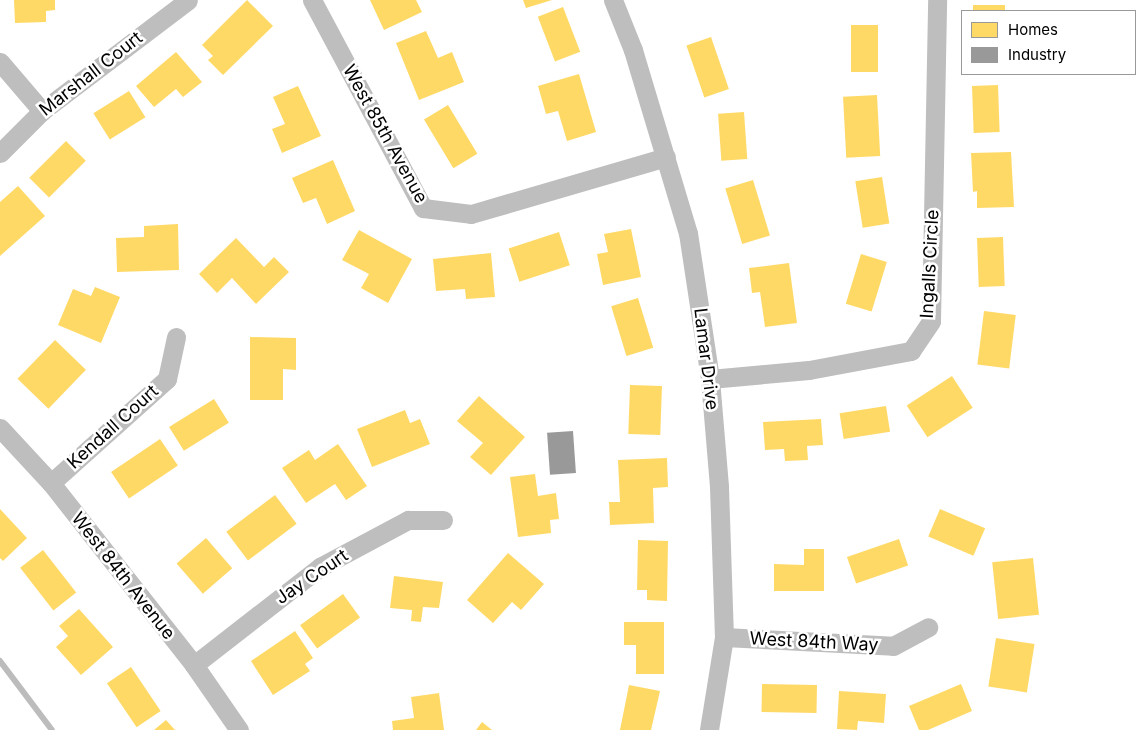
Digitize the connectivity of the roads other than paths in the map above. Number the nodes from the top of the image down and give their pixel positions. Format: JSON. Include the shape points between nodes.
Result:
{"nodes":[{"id":1,"x":188,"y":0,"type":"edge"},
{"id":2,"x":312,"y":0,"type":"edge"},
{"id":3,"x":613,"y":0,"type":"edge"},
{"id":4,"x":937,"y":0,"type":"edge"},
{"id":5,"x":0,"y":62,"type":"edge"},
{"id":6,"x":42,"y":111,"type":"junction"},
{"id":7,"x":0,"y":153,"type":"edge"},
{"id":8,"x":666,"y":157,"type":"junction"},
{"id":9,"x":176,"y":337,"type":"dead end"},
{"id":10,"x":710,"y":379,"type":"junction"},
{"id":11,"x":0,"y":428,"type":"edge"},
{"id":12,"x":51,"y":484,"type":"junction"},
{"id":13,"x":443,"y":520,"type":"dead end"},
{"id":14,"x":928,"y":627,"type":"dead end"},
{"id":15,"x":724,"y":637,"type":"junction"},
{"id":16,"x":194,"y":665,"type":"junction"},
{"id":17,"x":239,"y":730,"type":"edge"},
{"id":18,"x":710,"y":730,"type":"edge"}],
"edges":[{"from":1,"to":6,"type":"street","name":"Marshall Court"},
{"from":2,"to":8,"type":"street","name":"West 85th Avenue","via":[[423,208],[470,214]]},
{"from":3,"to":8,"type":"street","name":"Lamar Drive","via":[[633,50]]},
{"from":4,"to":10,"type":"street","name":"Ingalls Circle","via":[[931,321],[911,351],[809,370]]},
{"from":5,"to":6,"type":"street"},
{"from":6,"to":7,"type":"street","name":"Marshall Court"},
{"from":8,"to":10,"type":"street","name":"Lamar Drive","via":[[688,232]]},
{"from":9,"to":12,"type":"street","name":"Kendall Court","via":[[167,379]]},
{"from":10,"to":15,"type":"street","name":"Lamar Drive","via":[[719,487]]},
{"from":11,"to":12,"type":"street","name":"West 84th Avenue"},
{"from":12,"to":16,"type":"street","name":"West 84th Avenue"},
{"from":13,"to":16,"type":"street","name":"Jay Court","via":[[408,520],[320,567]]},
{"from":14,"to":15,"type":"street","name":"West 84th Way","via":[[893,646]]},
{"from":15,"to":18,"type":"street","name":"Lamar Drive"},
{"from":16,"to":17,"type":"street","name":"West 84th Avenue"}]}
